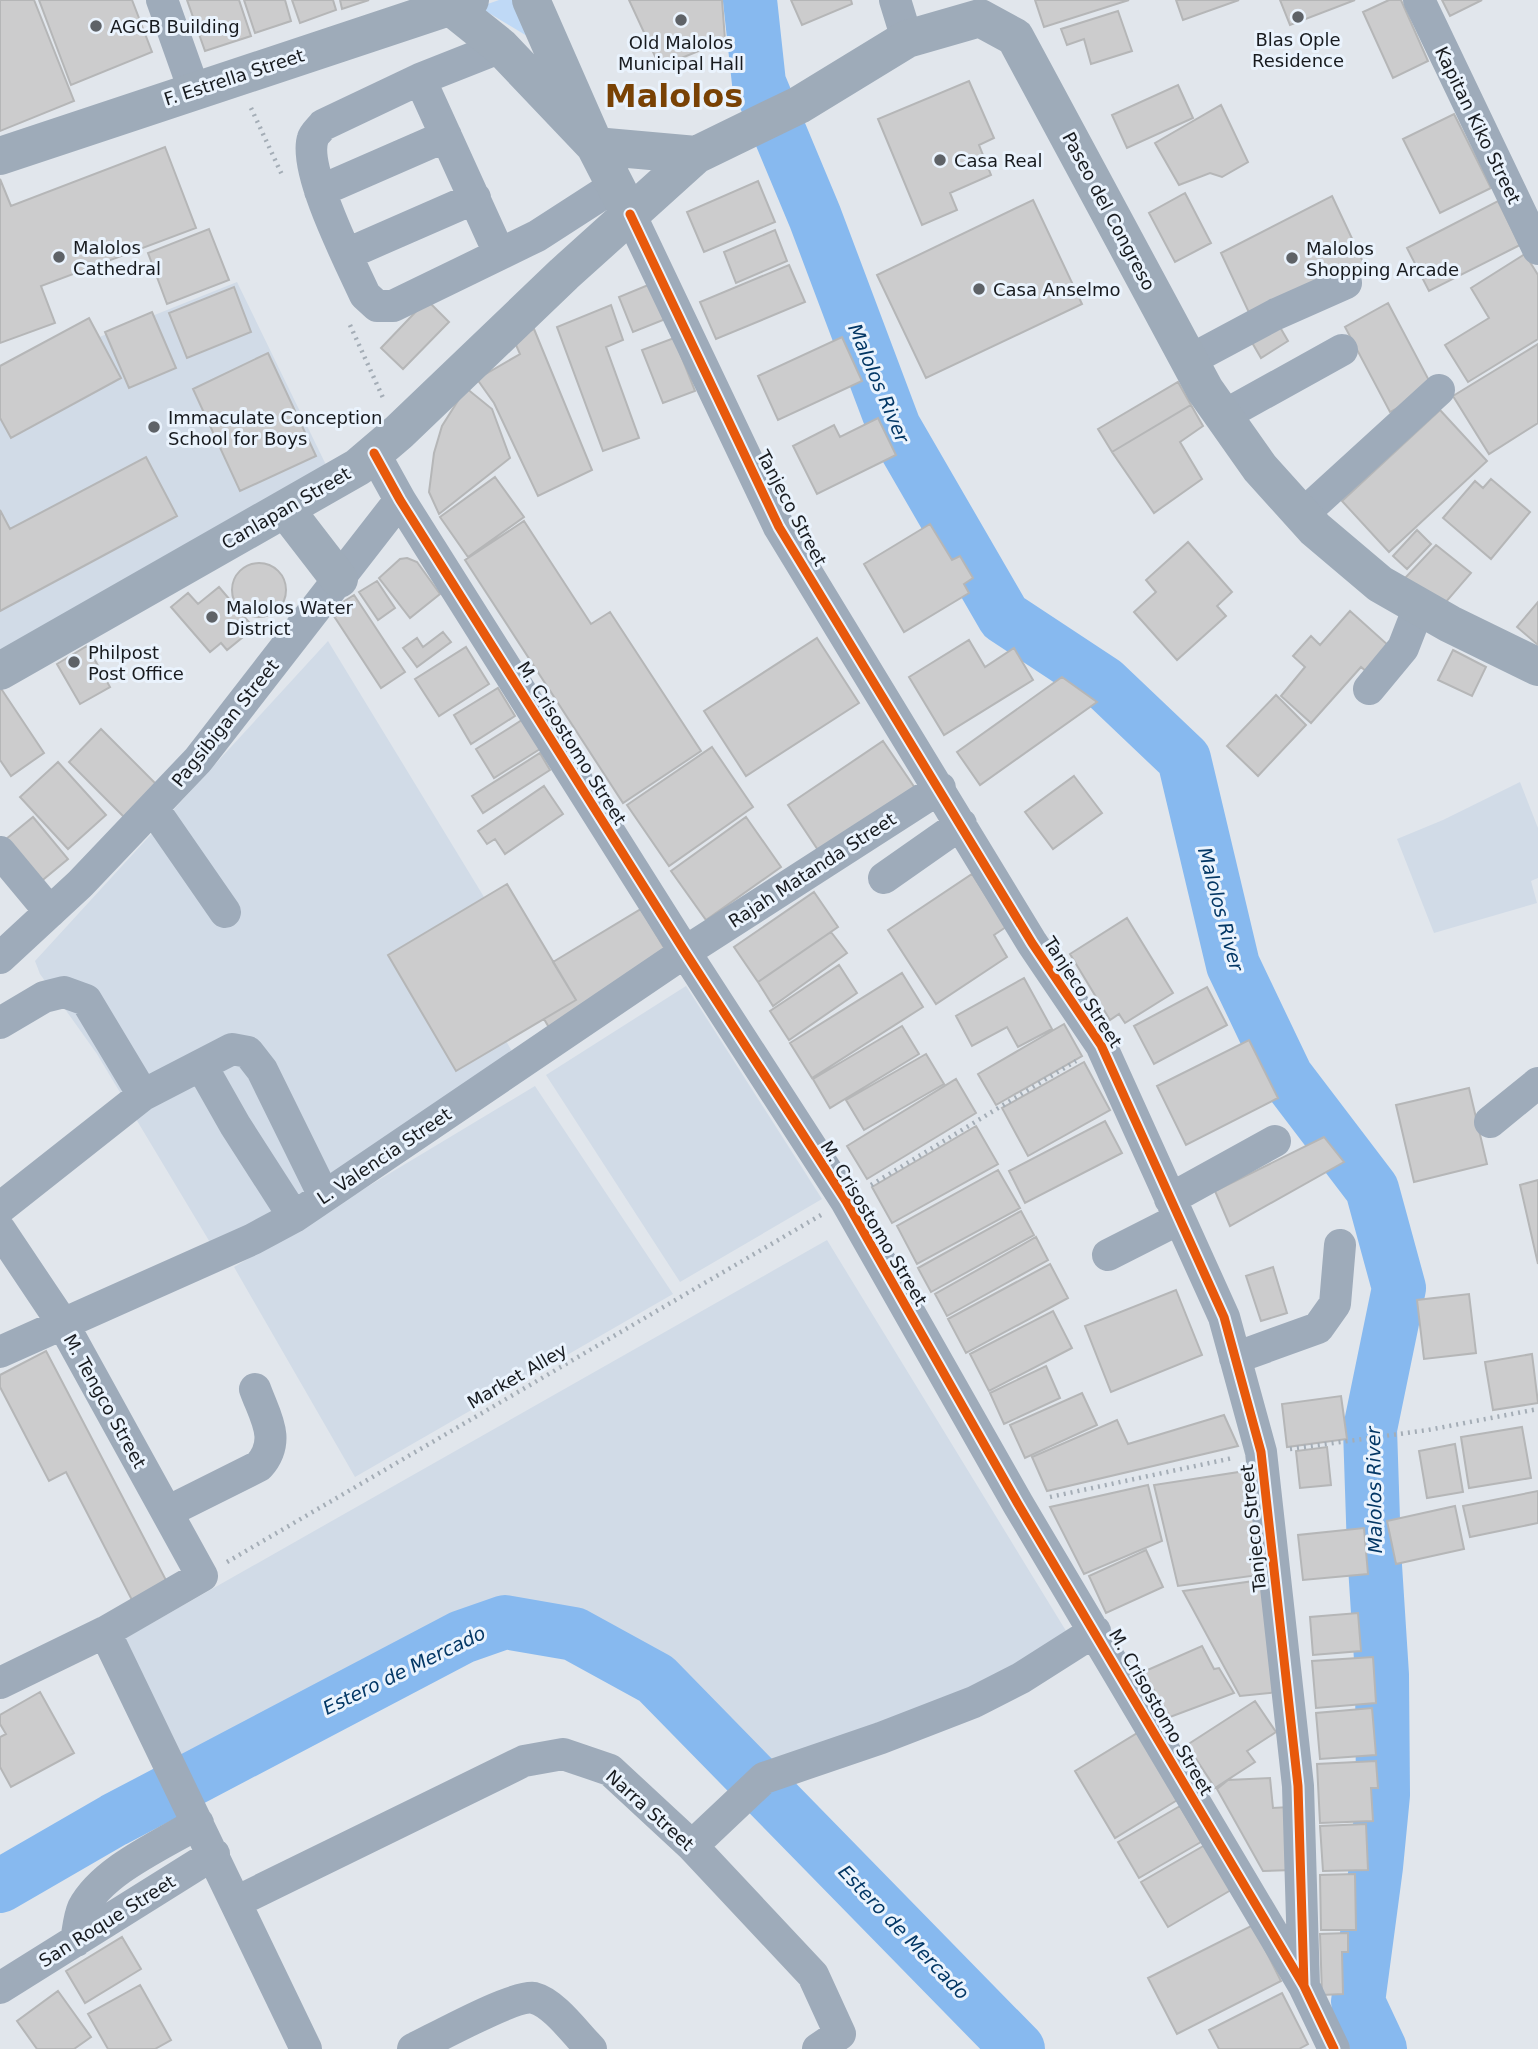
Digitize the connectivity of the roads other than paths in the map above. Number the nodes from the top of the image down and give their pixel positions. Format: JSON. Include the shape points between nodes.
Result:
{"nodes":[{"id":1,"x":162,"y":0,"type":"edge"},
{"id":2,"x":531,"y":0,"type":"edge"},
{"id":3,"x":895,"y":0,"type":"edge"},
{"id":4,"x":1419,"y":0,"type":"edge"},
{"id":5,"x":460,"y":3,"type":"edge"},
{"id":6,"x":985,"y":9,"type":"edge"},
{"id":7,"x":907,"y":39,"type":"junction"},
{"id":8,"x":501,"y":47,"type":"junction"},
{"id":9,"x":420,"y":79,"type":"junction"},
{"id":10,"x":194,"y":90,"type":"junction"},
{"id":11,"x":446,"y":136,"type":"junction"},
{"id":12,"x":594,"y":146,"type":"junction"},
{"id":13,"x":696,"y":155,"type":"junction"},
{"id":14,"x":0,"y":156,"type":"edge"},
{"id":15,"x":320,"y":191,"type":"junction"},
{"id":16,"x":475,"y":198,"type":"junction"},
{"id":17,"x":623,"y":200,"type":"junction"},
{"id":18,"x":1538,"y":250,"type":"edge"},
{"id":19,"x":499,"y":253,"type":"junction"},
{"id":20,"x":347,"y":254,"type":"junction"},
{"id":21,"x":1346,"y":283,"type":"dead end"},
{"id":22,"x":1342,"y":350,"type":"dead end"},
{"id":23,"x":1190,"y":360,"type":"junction"},
{"id":24,"x":1439,"y":390,"type":"dead end"},
{"id":25,"x":1223,"y":416,"type":"junction"},
{"id":26,"x":374,"y":453,"type":"junction"},
{"id":27,"x":400,"y":500,"type":"junction"},
{"id":28,"x":285,"y":509,"type":"junction"},
{"id":29,"x":1302,"y":515,"type":"junction"},
{"id":30,"x":339,"y":579,"type":"junction"},
{"id":31,"x":1419,"y":607,"type":"junction"},
{"id":32,"x":1538,"y":667,"type":"edge"},
{"id":33,"x":0,"y":671,"type":"edge"},
{"id":34,"x":1369,"y":690,"type":"dead end"},
{"id":35,"x":940,"y":788,"type":"junction"},
{"id":36,"x":153,"y":808,"type":"junction"},
{"id":37,"x":961,"y":824,"type":"junction"},
{"id":38,"x":0,"y":852,"type":"edge"},
{"id":39,"x":884,"y":878,"type":"dead end"},
{"id":40,"x":50,"y":912,"type":"junction"},
{"id":41,"x":225,"y":912,"type":"dead end"},
{"id":42,"x":685,"y":952,"type":"junction"},
{"id":43,"x":0,"y":957,"type":"edge"},
{"id":44,"x":0,"y":1023,"type":"edge"},
{"id":45,"x":201,"y":1065,"type":"junction"},
{"id":46,"x":1538,"y":1083,"type":"edge"},
{"id":47,"x":143,"y":1096,"type":"junction"},
{"id":48,"x":1490,"y":1122,"type":"dead end"},
{"id":49,"x":1275,"y":1141,"type":"dead end"},
{"id":50,"x":324,"y":1196,"type":"junction"},
{"id":51,"x":0,"y":1208,"type":"edge"},
{"id":52,"x":1175,"y":1209,"type":"junction"},
{"id":53,"x":294,"y":1217,"type":"junction"},
{"id":54,"x":0,"y":1230,"type":"edge"},
{"id":55,"x":1339,"y":1245,"type":"dead end"},
{"id":56,"x":1108,"y":1255,"type":"dead end"},
{"id":57,"x":12,"y":1271,"type":"edge"},
{"id":58,"x":63,"y":1324,"type":"junction"},
{"id":59,"x":0,"y":1352,"type":"edge"},
{"id":60,"x":1235,"y":1358,"type":"junction"},
{"id":61,"x":255,"y":1389,"type":"dead end"},
{"id":62,"x":167,"y":1513,"type":"junction"},
{"id":63,"x":1095,"y":1631,"type":"junction"},
{"id":64,"x":105,"y":1632,"type":"junction"},
{"id":65,"x":0,"y":1684,"type":"edge"},
{"id":66,"x":193,"y":1812,"type":"junction"},
{"id":67,"x":692,"y":1846,"type":"junction"},
{"id":68,"x":214,"y":1854,"type":"junction"},
{"id":69,"x":236,"y":1902,"type":"junction"},
{"id":70,"x":76,"y":1941,"type":"junction"},
{"id":71,"x":1304,"y":1986,"type":"junction"},
{"id":72,"x":0,"y":1988,"type":"edge"},
{"id":73,"x":829,"y":2042,"type":"edge"},
{"id":74,"x":300,"y":2047,"type":"edge"},
{"id":75,"x":412,"y":2049,"type":"edge"},
{"id":76,"x":591,"y":2049,"type":"edge"},
{"id":77,"x":1334,"y":2049,"type":"edge"}],
"edges":[{"from":1,"to":10,"type":"street"},
{"from":2,"to":12,"type":"main road"},
{"from":3,"to":7,"type":"street"},
{"from":4,"to":18,"type":"street","name":"Kapitan Kiko Street"},
{"from":5,"to":8,"type":"main road"},
{"from":5,"to":10,"type":"main road","name":"F. Estrella Street"},
{"from":6,"to":7,"type":"main road","name":"Paseo del Congreso"},
{"from":6,"to":23,"type":"main road","name":"Paseo del Congreso","via":[[1015,37]]},
{"from":7,"to":13,"type":"main road","name":"Paseo del Congreso","via":[[799,106]]},
{"from":8,"to":9,"type":"street"},
{"from":8,"to":12,"type":"main road"},
{"from":9,"to":11,"type":"street"},
{"from":9,"to":15,"type":"street","via":[[323,125],[313,138],[312,162]]},
{"from":10,"to":14,"type":"main road","name":"F. Estrella Street"},
{"from":11,"to":15,"type":"street"},
{"from":11,"to":16,"type":"street"},
{"from":12,"to":13,"type":"main road"},
{"from":12,"to":17,"type":"main road"},
{"from":13,"to":17,"type":"main road","name":"Paseo del Congreso"},
{"from":15,"to":20,"type":"street"},
{"from":16,"to":19,"type":"street"},
{"from":16,"to":20,"type":"street"},
{"from":17,"to":19,"type":"street"},
{"from":17,"to":26,"type":"main road","name":"Canlapan Street"},
{"from":17,"to":35,"type":"street","name":"Tanjeco Street","via":[[779,527]]},
{"from":19,"to":20,"type":"street","via":[[393,306],[377,306],[365,295]]},
{"from":21,"to":23,"type":"street"},
{"from":22,"to":25,"type":"street"},
{"from":23,"to":25,"type":"main road","name":"Paseo del Congreso"},
{"from":24,"to":29,"type":"street"},
{"from":25,"to":29,"type":"main road","name":"Paseo del Congreso","via":[[1260,468]]},
{"from":26,"to":27,"type":"street","name":"M. Crisostomo Street"},
{"from":26,"to":28,"type":"main road","name":"Canlapan Street"},
{"from":27,"to":30,"type":"street","name":"Pagsibigan Street"},
{"from":27,"to":42,"type":"street","name":"M. Crisostomo Street"},
{"from":28,"to":30,"type":"main road"},
{"from":28,"to":33,"type":"main road","name":"Canlapan Street"},
{"from":29,"to":31,"type":"main road","name":"Paseo del Congreso","via":[[1380,584]]},
{"from":30,"to":36,"type":"street","name":"Pagsibigan Street","via":[[198,760]]},
{"from":31,"to":32,"type":"main road","name":"Paseo del Congreso"},
{"from":31,"to":34,"type":"street","via":[[1403,648]]},
{"from":35,"to":37,"type":"street","name":"Tanjeco Street"},
{"from":35,"to":42,"type":"street","name":"Rajah Matanda Street"},
{"from":36,"to":40,"type":"street","name":"Pagsibigan Street"},
{"from":36,"to":41,"type":"street"},
{"from":37,"to":39,"type":"street"},
{"from":37,"to":52,"type":"street","name":"Tanjeco Street","via":[[1032,943],[1101,1045]]},
{"from":38,"to":40,"type":"street"},
{"from":40,"to":43,"type":"street","name":"Pagsibigan Street"},
{"from":42,"to":50,"type":"street","name":"L. Valencia Street"},
{"from":42,"to":63,"type":"street","name":"M. Crisostomo Street","via":[[846,1200]]},
{"from":44,"to":47,"type":"street","via":[[44,997],[64,992],[86,1000]]},
{"from":45,"to":47,"type":"street"},
{"from":45,"to":50,"type":"street","via":[[232,1049],[248,1052],[262,1070]]},
{"from":45,"to":53,"type":"street"},
{"from":46,"to":48,"type":"street"},
{"from":47,"to":51,"type":"street"},
{"from":49,"to":52,"type":"street"},
{"from":50,"to":53,"type":"street","name":"L. Valencia Street"},
{"from":52,"to":56,"type":"street"},
{"from":52,"to":60,"type":"street","name":"Tanjeco Street","via":[[1224,1317]]},
{"from":53,"to":58,"type":"street","name":"L. Valencia Street"},
{"from":54,"to":57,"type":"street","name":"M. Tengco Street"},
{"from":55,"to":60,"type":"street","via":[[1335,1304],[1318,1328]]},
{"from":57,"to":58,"type":"street","name":"M. Tengco Street"},
{"from":58,"to":59,"type":"street","name":"L. Valencia Street"},
{"from":58,"to":62,"type":"street","name":"M. Tengco Street"},
{"from":60,"to":71,"type":"street","name":"Tanjeco Street","via":[[1261,1452],[1298,1786]]},
{"from":61,"to":62,"type":"street","via":[[271,1435],[270,1454],[259,1466]]},
{"from":62,"to":64,"type":"street","name":"M. Tengco Street","via":[[202,1576]]},
{"from":63,"to":67,"type":"street","via":[[974,1702],[764,1778]]},
{"from":63,"to":71,"type":"street","name":"M. Crisostomo Street"},
{"from":64,"to":65,"type":"street"},
{"from":64,"to":66,"type":"street"},
{"from":66,"to":68,"type":"street"},
{"from":66,"to":70,"type":"street","via":[[95,1891],[82,1910]]},
{"from":67,"to":69,"type":"street","name":"Narra Street","via":[[610,1770],[564,1754],[524,1760]]},
{"from":67,"to":73,"type":"street","name":"Narra Street","via":[[813,1975]]},
{"from":68,"to":69,"type":"street"},
{"from":68,"to":70,"type":"street","name":"San Roque Street"},
{"from":69,"to":74,"type":"street"},
{"from":70,"to":72,"type":"street","name":"San Roque Street"},
{"from":71,"to":77,"type":"street","name":"M. Crisostomo Street"},
{"from":75,"to":76,"type":"street","via":[[513,2001],[532,1997],[550,2006]]}]}
